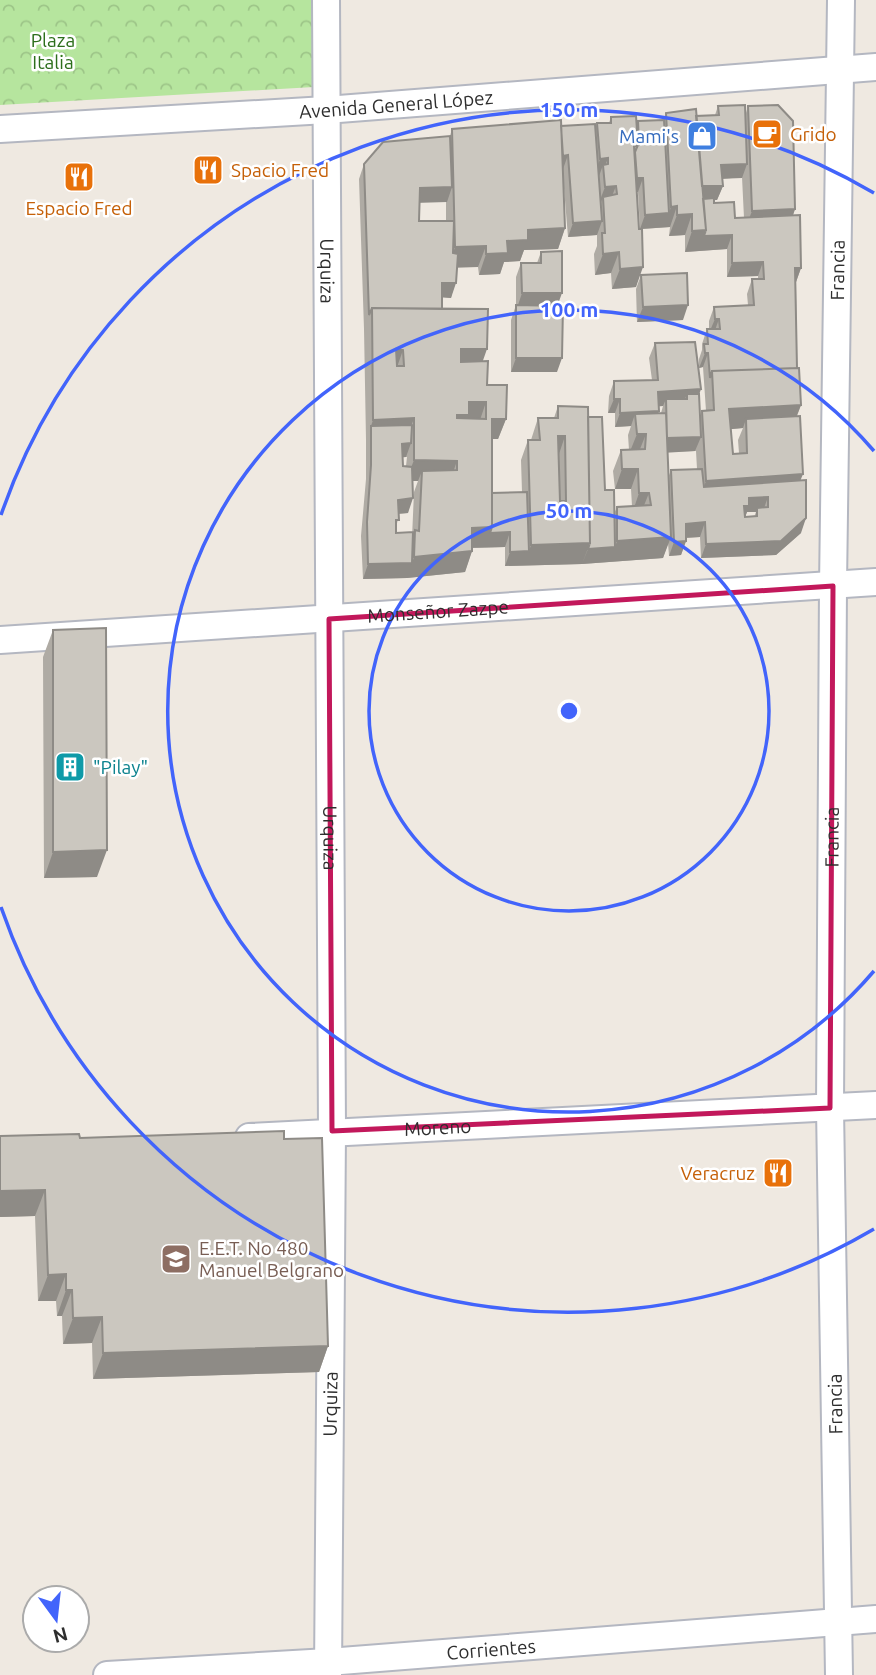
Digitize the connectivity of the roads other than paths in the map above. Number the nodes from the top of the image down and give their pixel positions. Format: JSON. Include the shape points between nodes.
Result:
{"nodes":[{"id":1,"x":326,"y":0,"type":"edge"},
{"id":2,"x":841,"y":0,"type":"edge"},
{"id":3,"x":876,"y":66,"type":"edge"},
{"id":4,"x":841,"y":69,"type":"junction"},
{"id":5,"x":326,"y":110,"type":"junction"},
{"id":6,"x":0,"y":129,"type":"edge"},
{"id":7,"x":876,"y":582,"type":"edge"},
{"id":8,"x":832,"y":586,"type":"junction"},
{"id":9,"x":329,"y":618,"type":"junction"},
{"id":10,"x":0,"y":640,"type":"edge"},
{"id":11,"x":876,"y":1105,"type":"edge"},
{"id":12,"x":830,"y":1108,"type":"junction"},
{"id":13,"x":332,"y":1131,"type":"junction"},
{"id":14,"x":222,"y":1139,"type":"edge"},
{"id":15,"x":876,"y":1619,"type":"edge"},
{"id":16,"x":839,"y":1622,"type":"junction"},
{"id":17,"x":328,"y":1669,"type":"edge"},
{"id":18,"x":107,"y":1675,"type":"edge"},
{"id":19,"x":839,"y":1675,"type":"edge"}],
"edges":[{"from":1,"to":5,"type":"street","name":"Urquiza"},
{"from":2,"to":4,"type":"street","name":"Francia"},
{"from":3,"to":4,"type":"street","name":"Avenida General López"},
{"from":4,"to":5,"type":"street","name":"Avenida General López"},
{"from":4,"to":8,"type":"street","name":"Francia"},
{"from":5,"to":6,"type":"street","name":"Avenida General López"},
{"from":5,"to":9,"type":"street","name":"Urquiza"},
{"from":7,"to":8,"type":"street","name":"Monseñor Zazpe"},
{"from":8,"to":9,"type":"street","name":"Monseñor Zazpe"},
{"from":8,"to":12,"type":"street","name":"Francia"},
{"from":9,"to":10,"type":"street","name":"Monseñor Zazpe"},
{"from":9,"to":13,"type":"street","name":"Urquiza"},
{"from":11,"to":12,"type":"street","name":"Moreno"},
{"from":12,"to":13,"type":"street","name":"Moreno"},
{"from":12,"to":16,"type":"street","name":"Francia"},
{"from":13,"to":14,"type":"street","name":"Moreno"},
{"from":13,"to":17,"type":"street","name":"Urquiza"},
{"from":15,"to":16,"type":"street","name":"Corrientes"},
{"from":16,"to":17,"type":"street","name":"Corrientes"},
{"from":16,"to":19,"type":"street","name":"Francia"},
{"from":17,"to":18,"type":"street","name":"Corrientes"}]}
